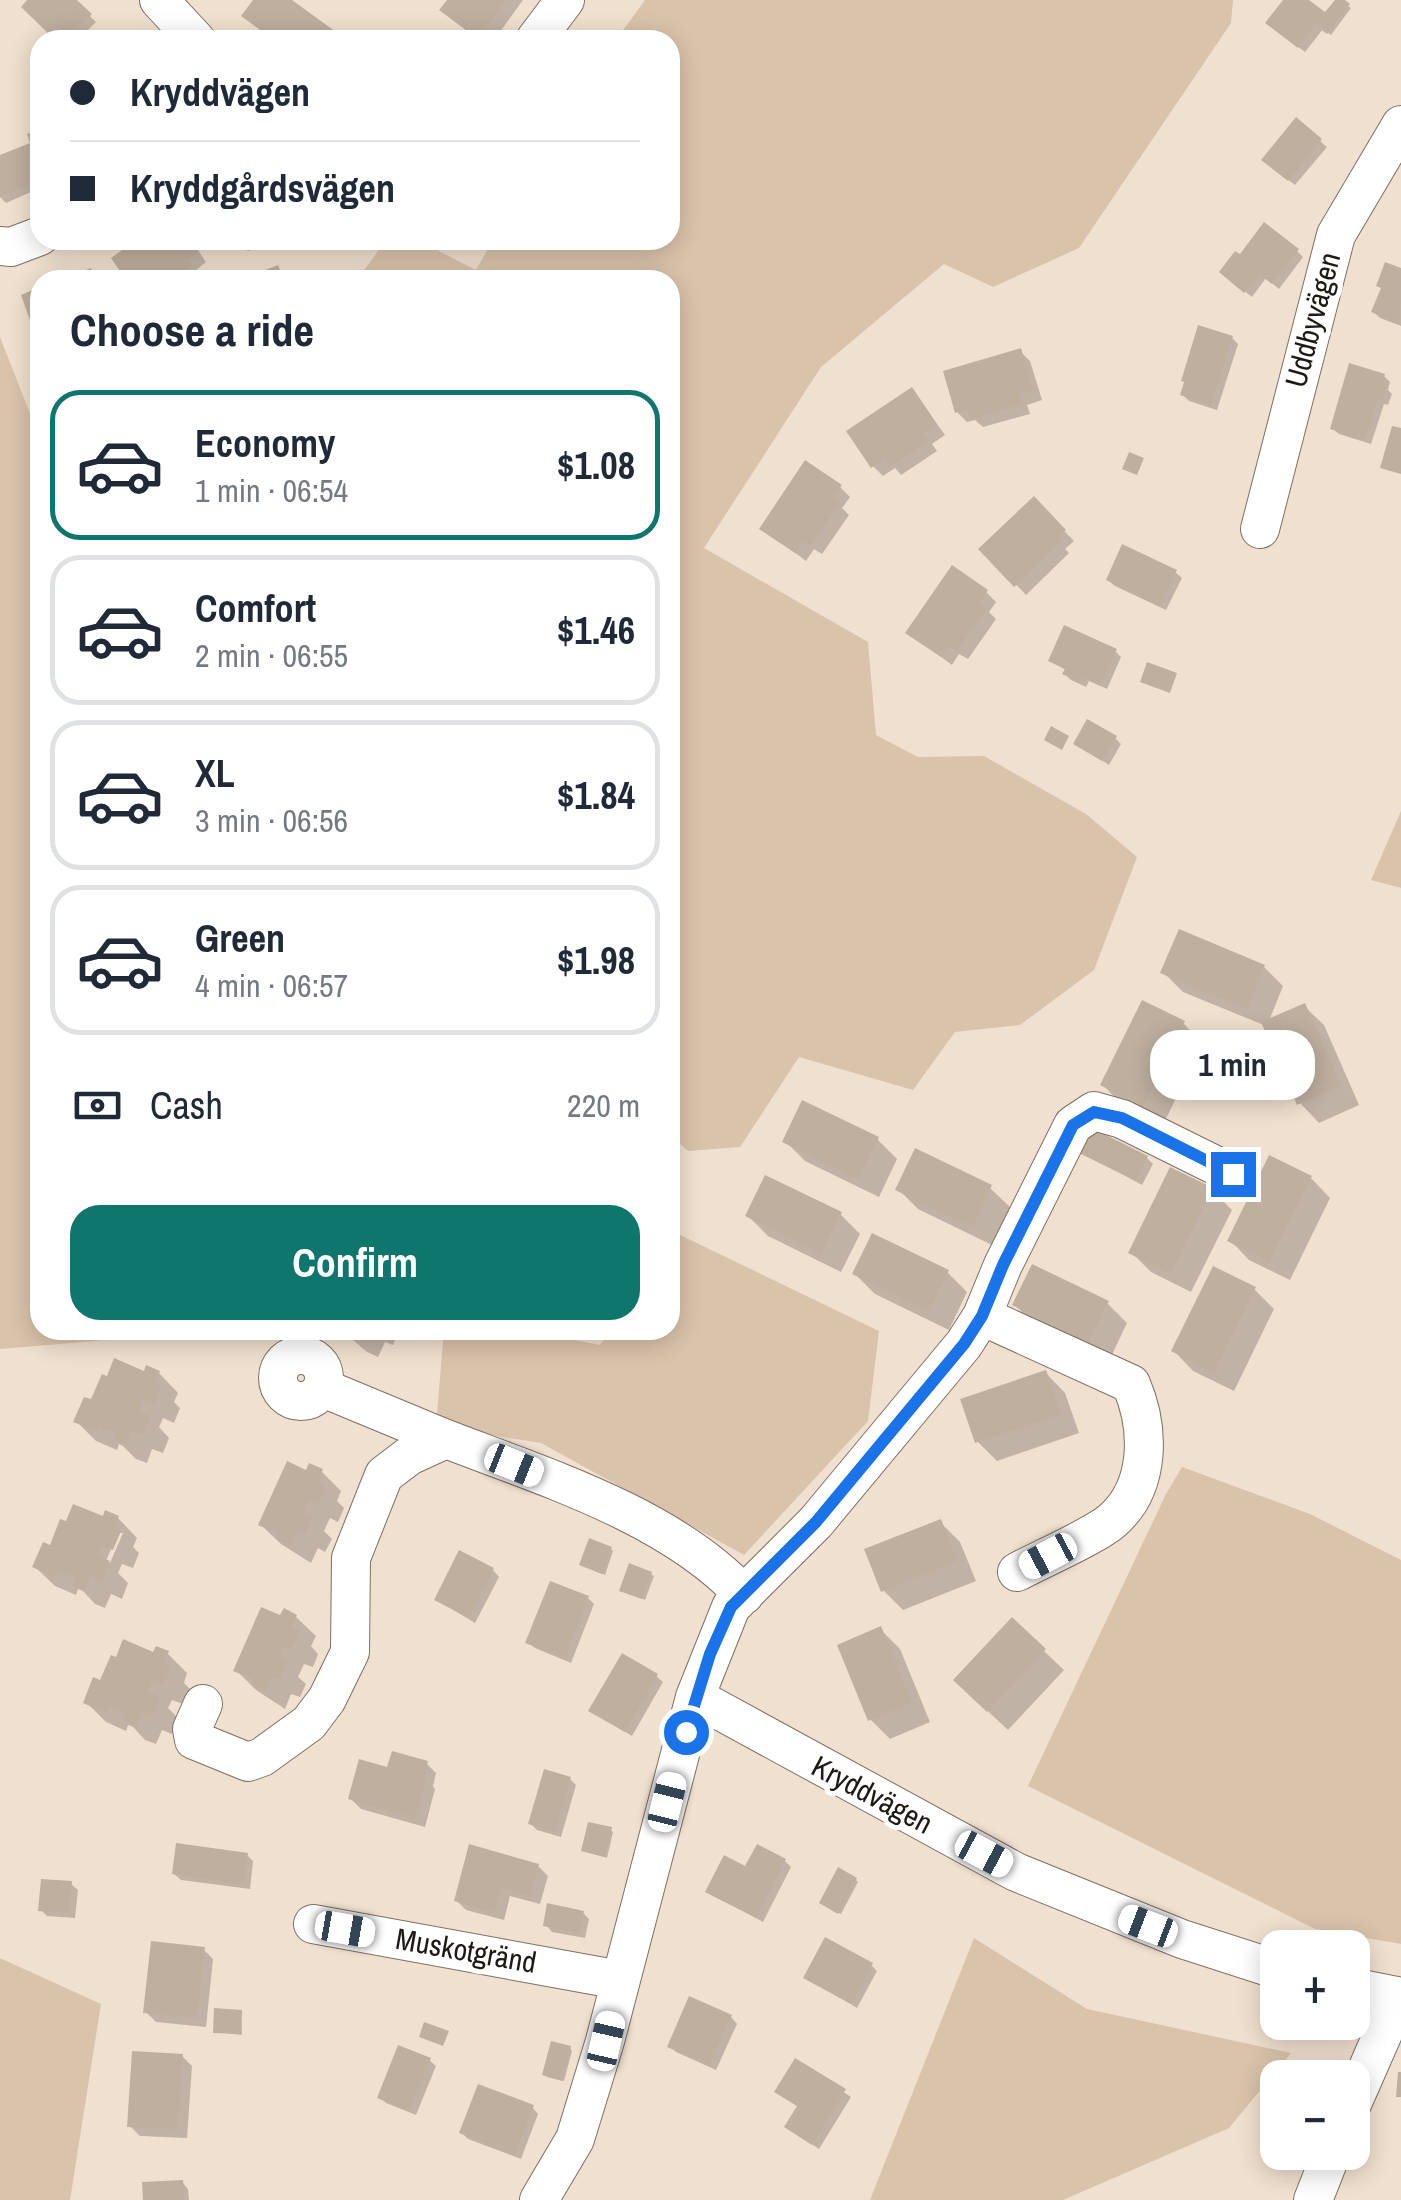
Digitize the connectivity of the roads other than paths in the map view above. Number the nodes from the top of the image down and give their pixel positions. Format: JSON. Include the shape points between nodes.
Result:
{"nodes":[{"id":1,"x":158,"y":0,"type":"edge"},
{"id":2,"x":565,"y":0,"type":"edge"},
{"id":3,"x":186,"y":30,"type":"edge"},
{"id":4,"x":543,"y":30,"type":"edge"},
{"id":5,"x":1401,"y":125,"type":"edge"},
{"id":6,"x":30,"y":240,"type":"edge"},
{"id":7,"x":0,"y":246,"type":"edge"},
{"id":8,"x":1260,"y":529,"type":"dead end"},
{"id":9,"x":1233,"y":1174,"type":"dead end"},
{"id":10,"x":982,"y":1316,"type":"junction"},
{"id":11,"x":278,"y":1345,"type":"edge"},
{"id":12,"x":446,"y":1439,"type":"junction"},
{"id":13,"x":1017,"y":1572,"type":"dead end"},
{"id":14,"x":744,"y":1595,"type":"junction"},
{"id":15,"x":695,"y":1697,"type":"junction"},
{"id":16,"x":203,"y":1704,"type":"dead end"},
{"id":17,"x":312,"y":1924,"type":"dead end"},
{"id":18,"x":1260,"y":1964,"type":"edge"},
{"id":19,"x":620,"y":1980,"type":"junction"},
{"id":20,"x":1370,"y":1991,"type":"edge"},
{"id":21,"x":1396,"y":1996,"type":"edge"},
{"id":22,"x":1370,"y":2063,"type":"edge"},
{"id":23,"x":1325,"y":2170,"type":"edge"},
{"id":24,"x":540,"y":2200,"type":"edge"},
{"id":25,"x":1313,"y":2200,"type":"edge"}],
"edges":[{"from":1,"to":3,"type":"street"},
{"from":2,"to":4,"type":"street"},
{"from":5,"to":8,"type":"street","name":"Uddbyvägen","via":[[1336,234]]},
{"from":6,"to":7,"type":"street"},
{"from":9,"to":10,"type":"street","via":[[1122,1118],[1094,1112],[1073,1125]]},
{"from":10,"to":13,"type":"street","via":[[1131,1384],[1145,1437],[1134,1492],[1111,1522]]},
{"from":10,"to":14,"type":"street","via":[[816,1522]]},
{"from":11,"to":12,"type":"street","via":[[316,1360],[323,1388]]},
{"from":12,"to":14,"type":"street","via":[[634,1514]]},
{"from":12,"to":16,"type":"street","via":[[384,1476],[351,1558],[350,1652],[308,1722],[248,1762],[194,1740]]},
{"from":14,"to":15,"type":"street","via":[[731,1607]]},
{"from":15,"to":18,"type":"street","name":"Kryddvägen","via":[[1016,1872]]},
{"from":15,"to":19,"type":"street"},
{"from":17,"to":19,"type":"street","name":"Muskotgränd"},
{"from":19,"to":24,"type":"street","via":[[575,2139]]},
{"from":20,"to":21,"type":"street"},
{"from":21,"to":22,"type":"street"},
{"from":23,"to":25,"type":"street"}]}
